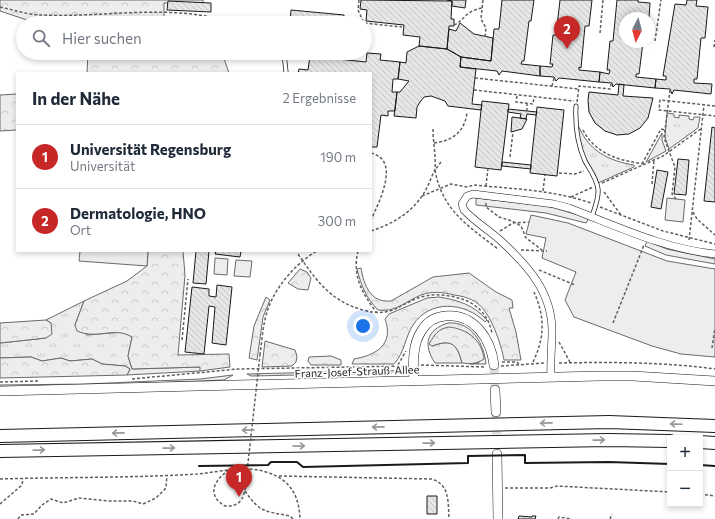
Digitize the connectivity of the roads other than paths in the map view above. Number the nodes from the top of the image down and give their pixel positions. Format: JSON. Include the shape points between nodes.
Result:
{"nodes":[{"id":1,"x":285,"y":60,"type":"edge"},
{"id":2,"x":286,"y":72,"type":"dead end"},
{"id":3,"x":576,"y":106,"type":"road end"},
{"id":4,"x":592,"y":216,"type":"junction"},
{"id":5,"x":715,"y":254,"type":"edge"},
{"id":6,"x":494,"y":364,"type":"tunnel mouth"},
{"id":7,"x":551,"y":377,"type":"junction"},
{"id":8,"x":414,"y":381,"type":"junction"},
{"id":9,"x":715,"y":381,"type":"edge"},
{"id":10,"x":496,"y":390,"type":"tunnel mouth"},
{"id":11,"x":0,"y":391,"type":"edge"},
{"id":12,"x":496,"y":412,"type":"tunnel mouth"},
{"id":13,"x":715,"y":426,"type":"edge"},
{"id":14,"x":0,"y":436,"type":"edge"},
{"id":15,"x":667,"y":440,"type":"edge"},
{"id":16,"x":703,"y":442,"type":"edge"},
{"id":17,"x":715,"y":443,"type":"edge"},
{"id":18,"x":0,"y":451,"type":"edge"},
{"id":19,"x":497,"y":454,"type":"tunnel mouth"},
{"id":20,"x":498,"y":519,"type":"edge"}],
"edges":[{"from":1,"to":2,"type":"lane"},
{"from":3,"to":4,"type":"lane","via":[[578,140],[598,185],[598,196]]},
{"from":4,"to":5,"type":"street","via":[[646,238],[688,250]]},
{"from":4,"to":7,"type":"street","via":[[554,204],[486,196],[467,196],[462,204],[469,215],[511,250],[534,274],[549,310],[552,330]]},
{"from":6,"to":8,"type":"street","via":[[490,349],[474,323],[454,316],[432,320],[422,330],[415,348]]},
{"from":7,"to":8,"type":"street","name":"Franz-Josef-Strauß-Allee"},
{"from":7,"to":9,"type":"street","name":"Franz-Josef-Strauß-Allee","via":[[633,376]]},
{"from":8,"to":11,"type":"street","name":"Franz-Josef-Strauß-Allee"},
{"from":10,"to":12,"type":"street"},
{"from":13,"to":14,"type":"highway","one_way":true,"via":[[556,423]]},
{"from":18,"to":15,"type":"highway","one_way":true},
{"from":16,"to":17,"type":"highway"},
{"from":19,"to":20,"type":"street"}]}
